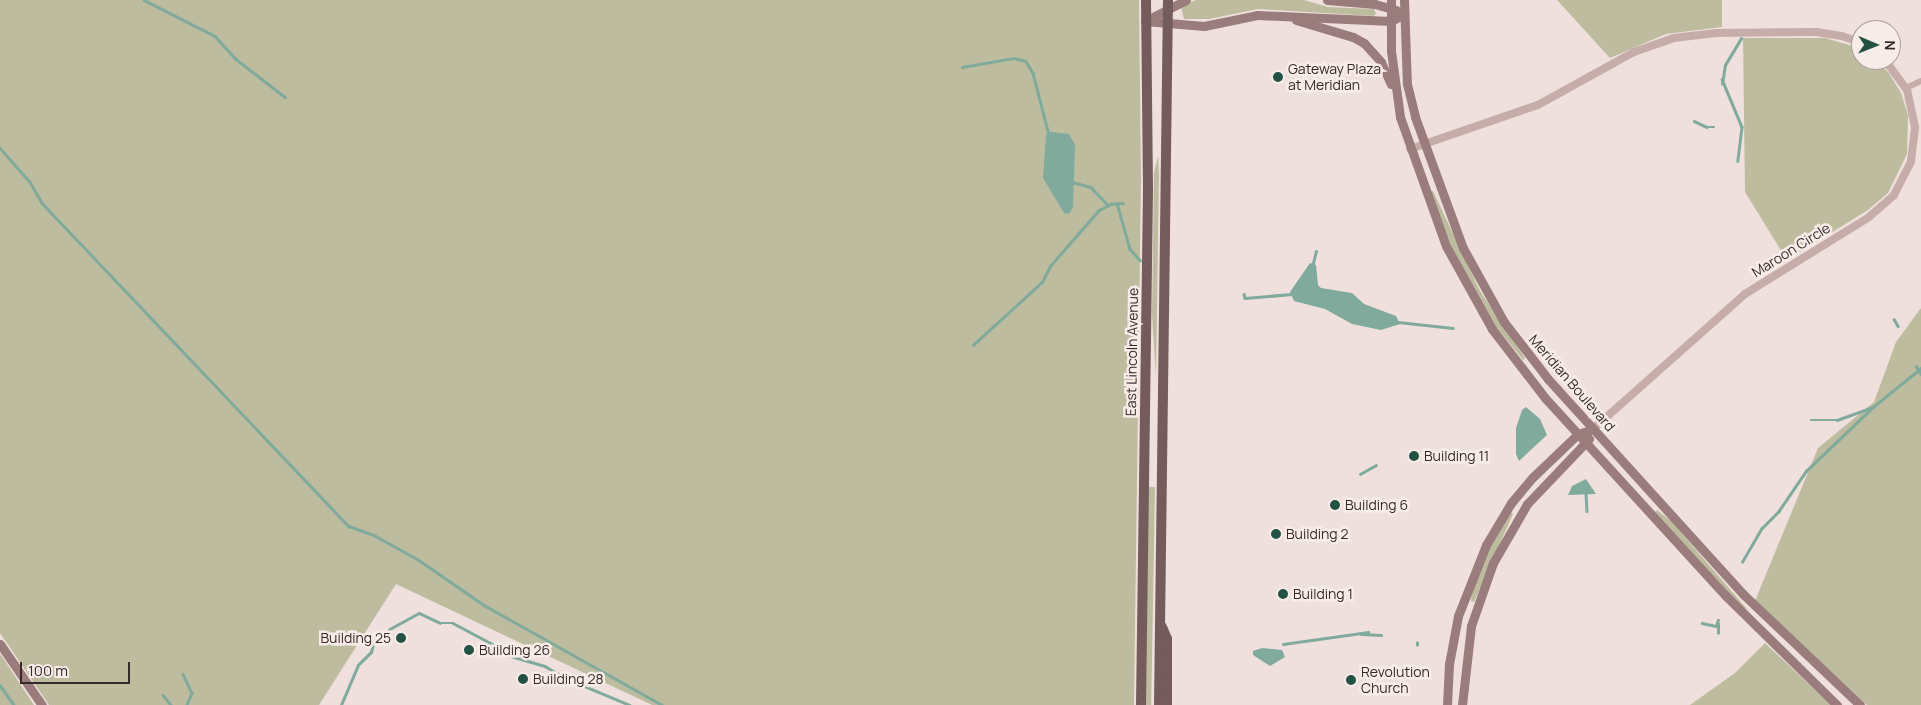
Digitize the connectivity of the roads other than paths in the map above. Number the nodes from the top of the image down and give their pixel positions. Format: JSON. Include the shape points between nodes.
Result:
{"nodes":[{"id":1,"x":1146,"y":0,"type":"edge"},
{"id":2,"x":1186,"y":0,"type":"edge"},
{"id":3,"x":1328,"y":0,"type":"edge"},
{"id":4,"x":1404,"y":0,"type":"edge"},
{"id":5,"x":1391,"y":4,"type":"edge"},
{"id":6,"x":1168,"y":5,"type":"edge"},
{"id":7,"x":1404,"y":14,"type":"junction"},
{"id":8,"x":1292,"y":18,"type":"junction"},
{"id":9,"x":1145,"y":21,"type":"junction"},
{"id":10,"x":1390,"y":21,"type":"junction"},
{"id":11,"x":1168,"y":24,"type":"junction"},
{"id":12,"x":1851,"y":39,"type":"edge"},
{"id":13,"x":1892,"y":70,"type":"edge"},
{"id":14,"x":1921,"y":81,"type":"edge"},
{"id":15,"x":1906,"y":88,"type":"junction"},
{"id":16,"x":1395,"y":98,"type":"junction"},
{"id":17,"x":1424,"y":144,"type":"junction"},
{"id":18,"x":1410,"y":149,"type":"junction"},
{"id":19,"x":1593,"y":429,"type":"junction"},
{"id":20,"x":1578,"y":434,"type":"junction"},
{"id":21,"x":1586,"y":443,"type":"junction"},
{"id":22,"x":1160,"y":621,"type":"junction"},
{"id":23,"x":0,"y":644,"type":"edge"},
{"id":24,"x":42,"y":705,"type":"edge"},
{"id":25,"x":1141,"y":705,"type":"edge"},
{"id":26,"x":1159,"y":705,"type":"edge"},
{"id":27,"x":1167,"y":705,"type":"edge"},
{"id":28,"x":1447,"y":705,"type":"edge"},
{"id":29,"x":1462,"y":705,"type":"edge"},
{"id":30,"x":1837,"y":705,"type":"edge"},
{"id":31,"x":1860,"y":705,"type":"edge"}],
"edges":[{"from":1,"to":9,"type":"main road","name":"East Lincoln Avenue"},
{"from":2,"to":6,"type":"main road"},
{"from":3,"to":5,"type":"main road"},
{"from":4,"to":7,"type":"main road","name":"Meridian Boulevard"},
{"from":5,"to":7,"type":"main road"},
{"from":5,"to":10,"type":"main road","name":"Meridian Boulevard"},
{"from":6,"to":9,"type":"main road"},
{"from":6,"to":11,"type":"main road"},
{"from":7,"to":10,"type":"main road"},
{"from":7,"to":17,"type":"main road","name":"Meridian Boulevard","via":[[1408,90]]},
{"from":8,"to":10,"type":"main road"},
{"from":8,"to":11,"type":"main road","via":[[1257,15],[1204,26]]},
{"from":8,"to":16,"type":"main road","via":[[1364,43],[1383,65]]},
{"from":9,"to":11,"type":"main road"},
{"from":9,"to":25,"type":"main road","name":"East Lincoln Avenue","via":[[1148,174]]},
{"from":10,"to":16,"type":"main road","name":"Meridian Boulevard"},
{"from":11,"to":22,"type":"main road"},
{"from":12,"to":17,"type":"street","via":[[1816,32],[1716,33],[1674,38],[1634,52],[1534,106]]},
{"from":13,"to":15,"type":"street","name":"Maroon Circle"},
{"from":14,"to":15,"type":"street"},
{"from":15,"to":19,"type":"street","name":"Maroon Circle","via":[[1914,114],[1914,149],[1905,178],[1889,200],[1864,220],[1745,294]]},
{"from":16,"to":18,"type":"main road","name":"Meridian Boulevard"},
{"from":17,"to":18,"type":"street"},
{"from":17,"to":19,"type":"main road","name":"Meridian Boulevard","via":[[1457,233],[1490,299],[1533,361]]},
{"from":18,"to":20,"type":"main road","name":"Meridian Boulevard","via":[[1446,246],[1478,307],[1515,361]]},
{"from":19,"to":20,"type":"main road"},
{"from":19,"to":21,"type":"main road"},
{"from":19,"to":31,"type":"main road","name":"Meridian Boulevard","via":[[1756,607]]},
{"from":20,"to":21,"type":"main road","name":"Meridian Boulevard"},
{"from":20,"to":28,"type":"main road","via":[[1512,503],[1486,545],[1466,592],[1451,650]]},
{"from":21,"to":29,"type":"main road","via":[[1527,504],[1493,563],[1470,633]]},
{"from":21,"to":30,"type":"main road","name":"Meridian Boulevard","via":[[1754,626]]},
{"from":22,"to":26,"type":"main road"},
{"from":22,"to":27,"type":"main road","via":[[1167,639]]},
{"from":23,"to":24,"type":"main road"}]}
